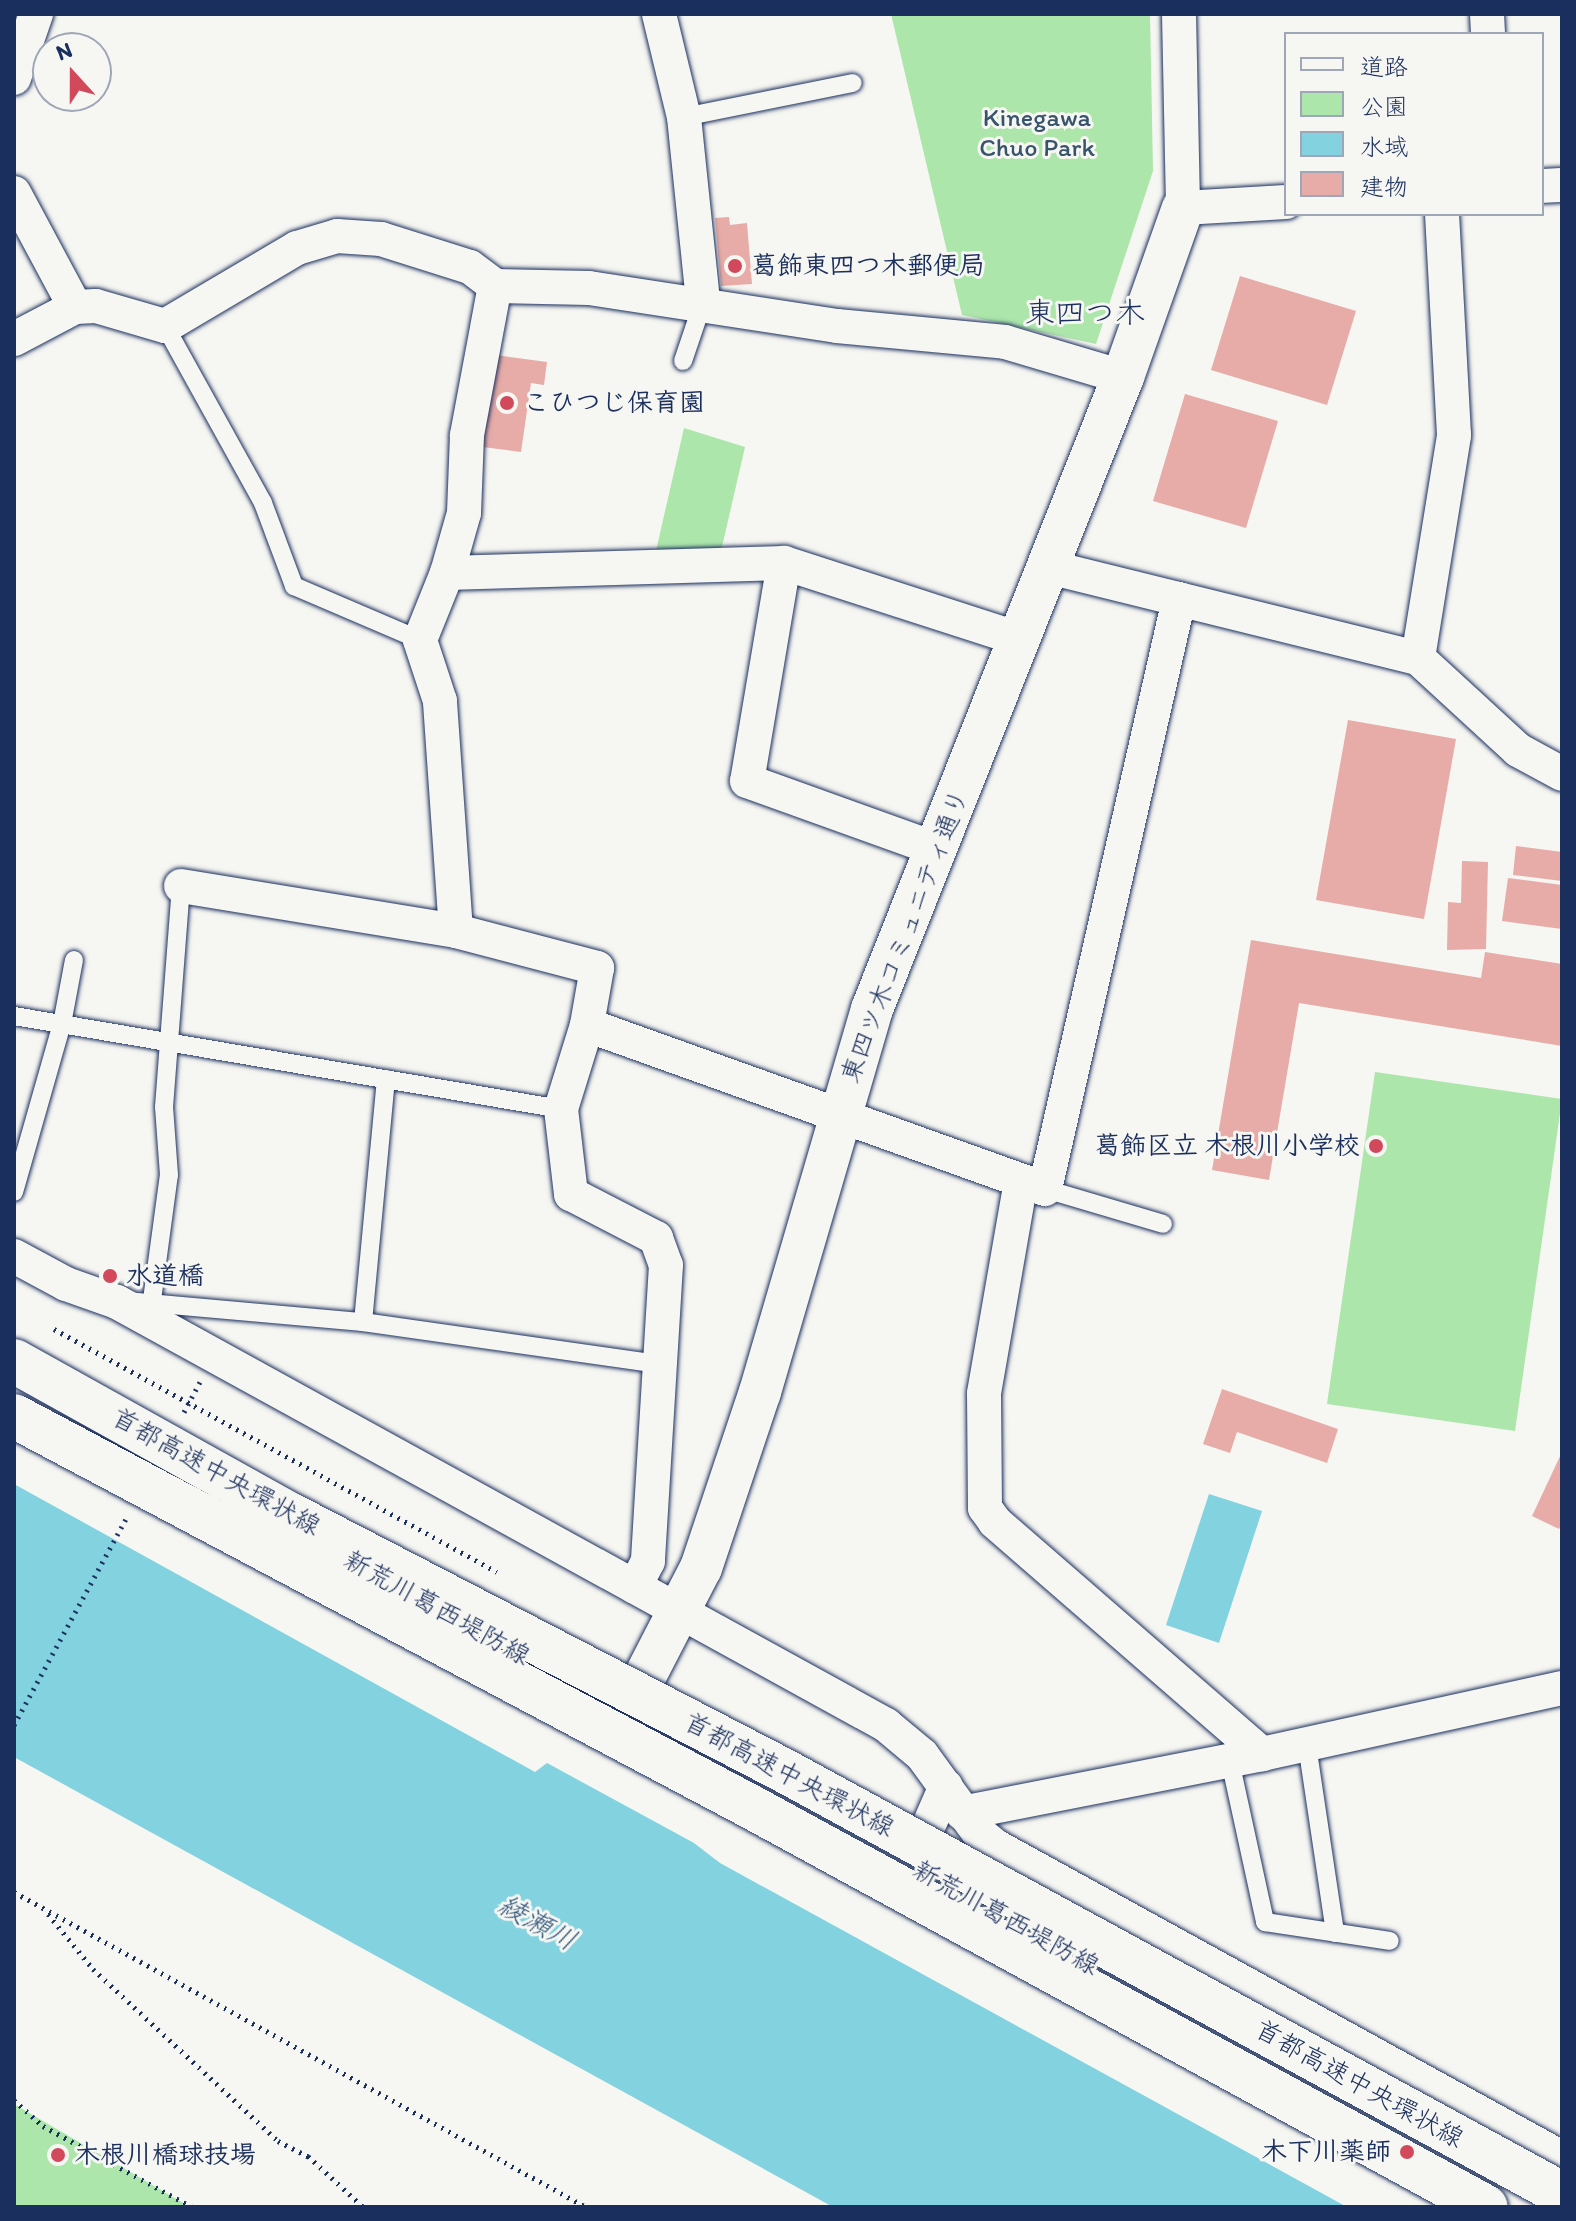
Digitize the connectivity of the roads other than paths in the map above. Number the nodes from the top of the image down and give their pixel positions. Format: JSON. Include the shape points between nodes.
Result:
{"nodes":[{"id":1,"x":36,"y":14,"type":"edge"},
{"id":2,"x":659,"y":14,"type":"edge"},
{"id":3,"x":1179,"y":14,"type":"edge"},
{"id":4,"x":14,"y":78,"type":"edge"},
{"id":5,"x":853,"y":83,"type":"dead end"},
{"id":6,"x":684,"y":117,"type":"junction"},
{"id":7,"x":14,"y":193,"type":"edge"},
{"id":8,"x":1284,"y":202,"type":"edge"},
{"id":9,"x":1183,"y":208,"type":"junction"},
{"id":10,"x":1442,"y":216,"type":"edge"},
{"id":11,"x":495,"y":286,"type":"junction"},
{"id":12,"x":703,"y":302,"type":"junction"},
{"id":13,"x":75,"y":307,"type":"junction"},
{"id":14,"x":165,"y":326,"type":"junction"},
{"id":15,"x":14,"y":339,"type":"edge"},
{"id":16,"x":683,"y":361,"type":"dead end"},
{"id":17,"x":1123,"y":377,"type":"junction"},
{"id":18,"x":784,"y":563,"type":"junction"},
{"id":19,"x":1049,"y":567,"type":"junction"},
{"id":20,"x":447,"y":573,"type":"junction"},
{"id":21,"x":1179,"y":599,"type":"junction"},
{"id":22,"x":1019,"y":639,"type":"junction"},
{"id":23,"x":420,"y":640,"type":"junction"},
{"id":24,"x":1418,"y":658,"type":"junction"},
{"id":25,"x":1562,"y":774,"type":"edge"},
{"id":26,"x":936,"y":849,"type":"junction"},
{"id":27,"x":181,"y":886,"type":"joint"},
{"id":28,"x":456,"y":931,"type":"junction"},
{"id":29,"x":74,"y":960,"type":"dead end"},
{"id":30,"x":14,"y":1016,"type":"edge"},
{"id":31,"x":62,"y":1024,"type":"junction"},
{"id":32,"x":587,"y":1025,"type":"junction"},
{"id":33,"x":169,"y":1041,"type":"junction"},
{"id":34,"x":386,"y":1079,"type":"junction"},
{"id":35,"x":561,"y":1109,"type":"junction"},
{"id":36,"x":839,"y":1117,"type":"junction"},
{"id":37,"x":1033,"y":1185,"type":"junction"},
{"id":38,"x":14,"y":1192,"type":"edge"},
{"id":39,"x":1163,"y":1224,"type":"dead end"},
{"id":40,"x":14,"y":1256,"type":"edge"},
{"id":41,"x":152,"y":1300,"type":"junction"},
{"id":42,"x":117,"y":1302,"type":"junction"},
{"id":43,"x":363,"y":1322,"type":"junction"},
{"id":44,"x":14,"y":1361,"type":"edge"},
{"id":45,"x":659,"y":1364,"type":"junction"},
{"id":46,"x":14,"y":1375,"type":"edge"},
{"id":47,"x":14,"y":1416,"type":"edge"},
{"id":48,"x":635,"y":1587,"type":"junction"},
{"id":49,"x":681,"y":1613,"type":"junction"},
{"id":50,"x":1562,"y":1688,"type":"edge"},
{"id":51,"x":626,"y":1713,"type":"junction"},
{"id":52,"x":1307,"y":1745,"type":"junction"},
{"id":53,"x":1246,"y":1758,"type":"junction"},
{"id":54,"x":954,"y":1799,"type":"junction"},
{"id":55,"x":911,"y":1867,"type":"junction"},
{"id":56,"x":1335,"y":1933,"type":"junction"},
{"id":57,"x":1390,"y":1941,"type":"dead end"},
{"id":58,"x":1562,"y":2158,"type":"edge"},
{"id":59,"x":1562,"y":2194,"type":"edge"},
{"id":60,"x":1486,"y":2207,"type":"edge"},
{"id":61,"x":1535,"y":2207,"type":"edge"}],
"edges":[{"from":1,"to":4,"type":"street"},
{"from":2,"to":6,"type":"street"},
{"from":3,"to":9,"type":"street"},
{"from":5,"to":6,"type":"lane"},
{"from":6,"to":12,"type":"street"},
{"from":7,"to":13,"type":"street"},
{"from":8,"to":9,"type":"street"},
{"from":9,"to":17,"type":"street","name":"東四ツ木コミュニティ通り"},
{"from":10,"to":24,"type":"street","via":[[1454,435]]},
{"from":11,"to":12,"type":"street","via":[[589,288]]},
{"from":11,"to":14,"type":"street","via":[[470,267],[381,239],[337,236],[297,248]]},
{"from":11,"to":20,"type":"street","via":[[467,435],[464,513]]},
{"from":12,"to":16,"type":"lane"},
{"from":12,"to":17,"type":"street","via":[[837,326],[1005,342]]},
{"from":13,"to":14,"type":"street","via":[[96,306]]},
{"from":13,"to":15,"type":"street"},
{"from":14,"to":23,"type":"lane","via":[[263,503],[294,586]]},
{"from":17,"to":19,"type":"street","name":"東四ツ木コミュニティ通り"},
{"from":18,"to":20,"type":"street"},
{"from":18,"to":22,"type":"street"},
{"from":18,"to":26,"type":"street","via":[[747,781]]},
{"from":19,"to":21,"type":"street"},
{"from":19,"to":22,"type":"street","name":"東四ツ木コミュニティ通り"},
{"from":20,"to":23,"type":"street"},
{"from":21,"to":24,"type":"street"},
{"from":21,"to":37,"type":"street"},
{"from":22,"to":26,"type":"street","name":"東四ツ木コミュニティ通り"},
{"from":23,"to":28,"type":"street","via":[[440,701]]},
{"from":24,"to":25,"type":"street","via":[[1518,750]]},
{"from":26,"to":36,"type":"street","name":"東四ツ木コミュニティ通り","via":[[872,1009]]},
{"from":27,"to":28,"type":"street"},
{"from":27,"to":33,"type":"lane"},
{"from":28,"to":32,"type":"street","via":[[597,968]]},
{"from":29,"to":31,"type":"lane"},
{"from":30,"to":31,"type":"lane"},
{"from":31,"to":33,"type":"lane"},
{"from":31,"to":38,"type":"lane"},
{"from":32,"to":35,"type":"street"},
{"from":32,"to":36,"type":"street"},
{"from":33,"to":34,"type":"lane"},
{"from":33,"to":41,"type":"lane","via":[[164,1107],[169,1175]]},
{"from":34,"to":35,"type":"lane"},
{"from":34,"to":43,"type":"lane"},
{"from":35,"to":45,"type":"street","via":[[571,1194],[656,1238],[666,1265]]},
{"from":36,"to":37,"type":"street"},
{"from":36,"to":49,"type":"street","name":"東四ツ木コミュニティ通り","via":[[760,1392]]},
{"from":37,"to":39,"type":"lane"},
{"from":37,"to":53,"type":"street","via":[[984,1394],[985,1508]]},
{"from":40,"to":42,"type":"street","via":[[66,1284]]},
{"from":41,"to":42,"type":"lane"},
{"from":41,"to":43,"type":"lane"},
{"from":42,"to":48,"type":"street"},
{"from":43,"to":45,"type":"lane"},
{"from":44,"to":59,"type":"main road","name":"首都高速中央環状線","bridge":true,"via":[[291,1515],[797,1778]]},
{"from":45,"to":48,"type":"street","via":[[648,1561]]},
{"from":46,"to":51,"type":"main road","name":"新荒川葛西堤防線"},
{"from":47,"to":60,"type":"main road","name":"首都高速中央環状線","bridge":true,"via":[[769,1817]]},
{"from":48,"to":49,"type":"street"},
{"from":49,"to":51,"type":"street","name":"東四ツ木コミュニティ通り"},
{"from":49,"to":54,"type":"street","via":[[886,1725],[922,1755]]},
{"from":50,"to":52,"type":"street"},
{"from":51,"to":55,"type":"main road","name":"新荒川葛西堤防線"},
{"from":52,"to":53,"type":"street"},
{"from":52,"to":56,"type":"lane"},
{"from":53,"to":54,"type":"street"},
{"from":53,"to":56,"type":"lane","via":[[1265,1922]]},
{"from":54,"to":55,"type":"street"},
{"from":54,"to":58,"type":"street","via":[[995,1846]]},
{"from":55,"to":61,"type":"main road","name":"新荒川葛西堤防線"},
{"from":56,"to":57,"type":"lane"}]}
